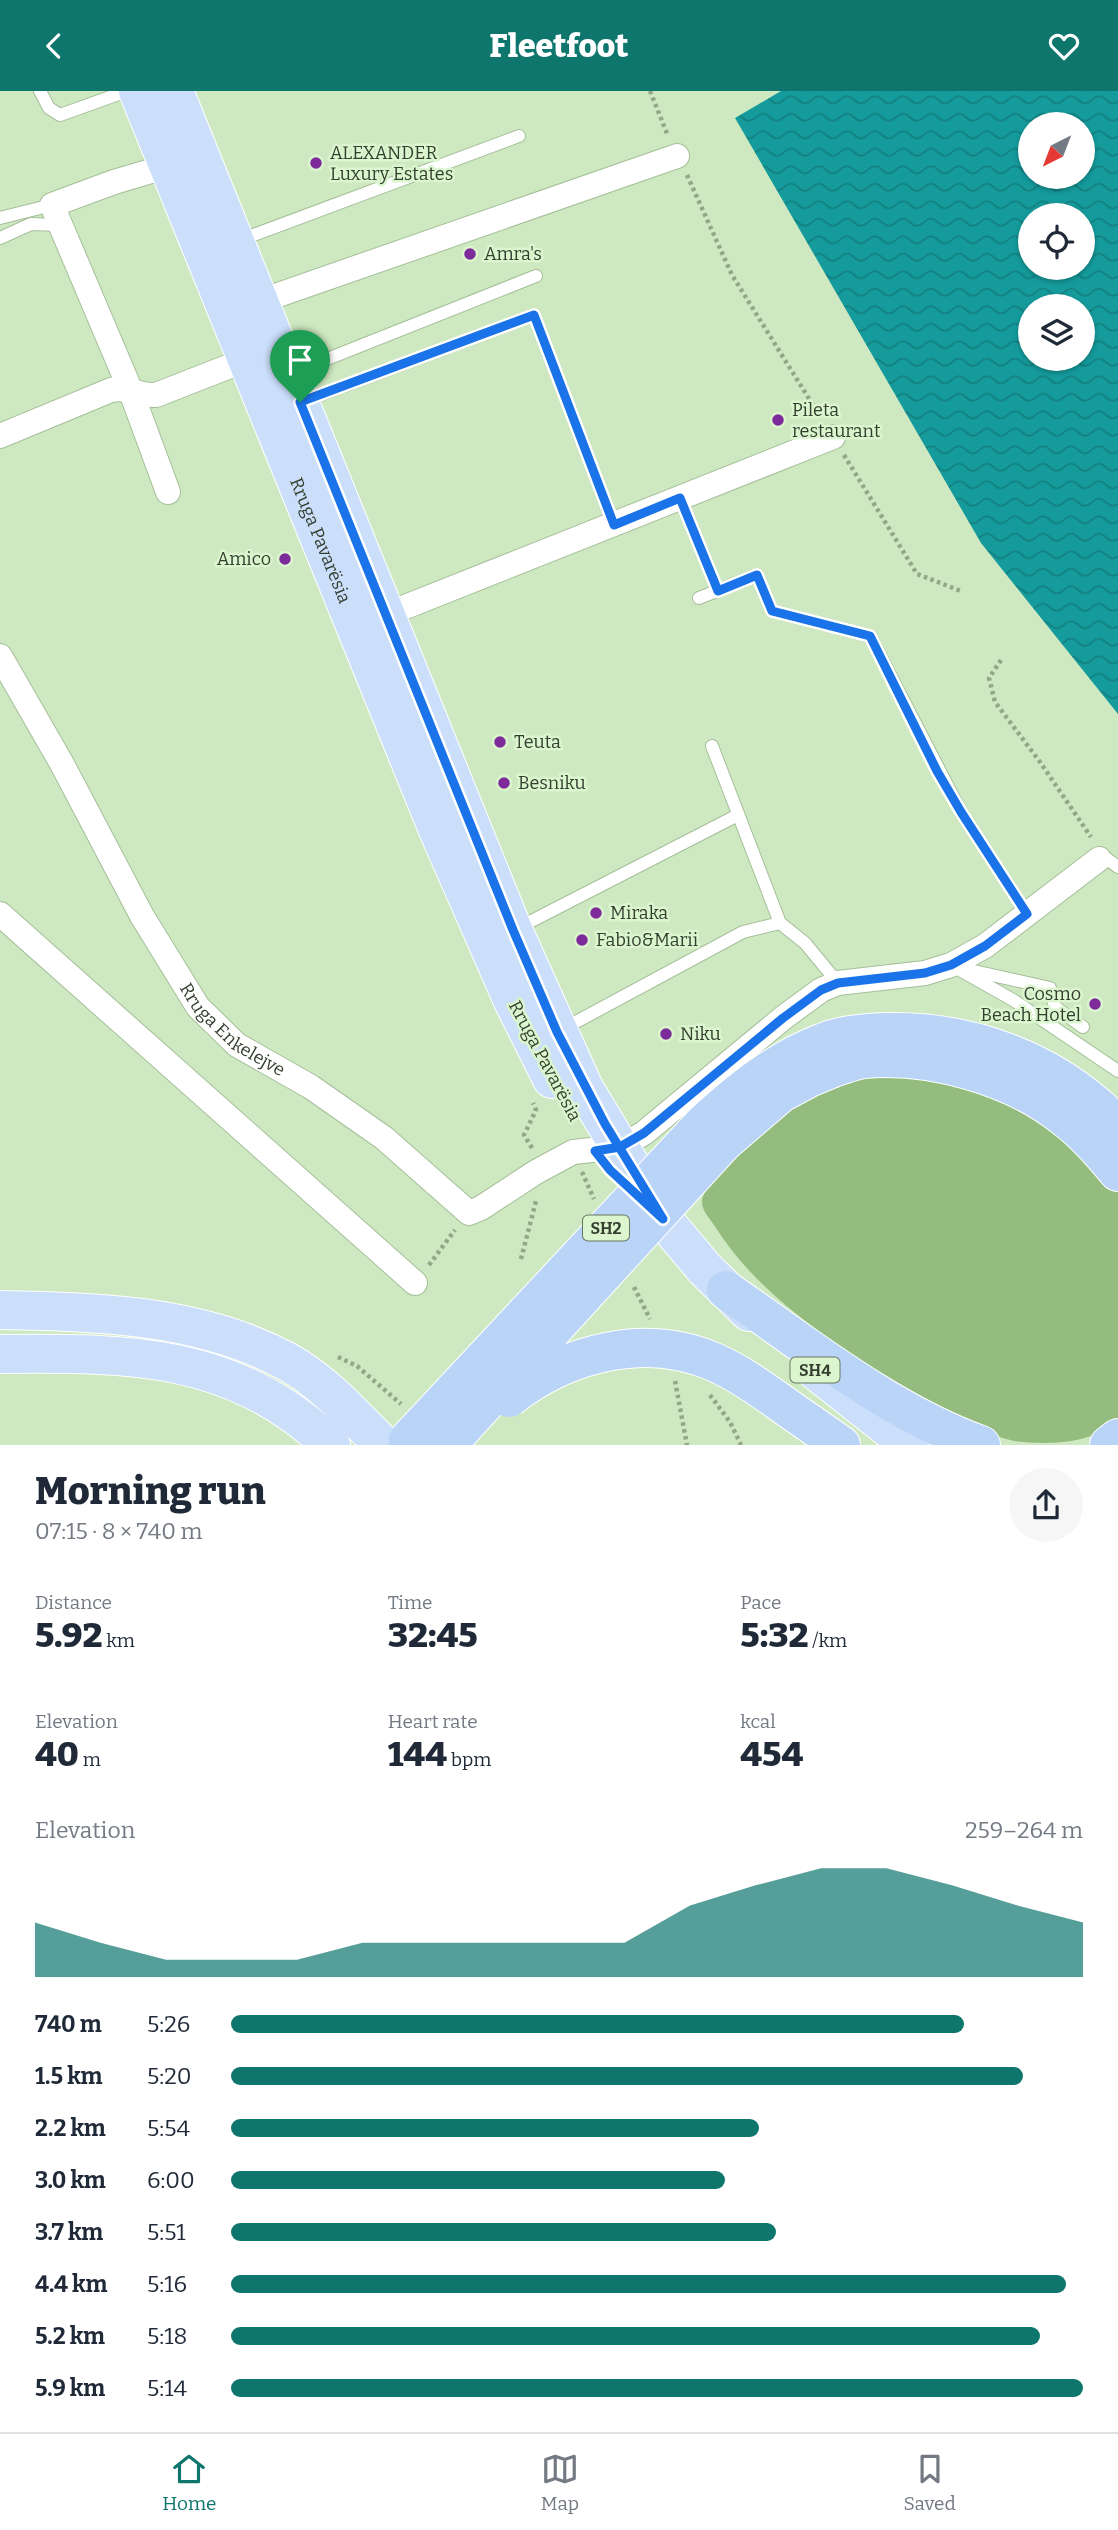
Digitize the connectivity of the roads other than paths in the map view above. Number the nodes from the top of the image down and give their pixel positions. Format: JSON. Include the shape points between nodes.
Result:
{"nodes":[{"id":1,"x":40,"y":91,"type":"edge"},
{"id":2,"x":127,"y":91,"type":"edge"},
{"id":3,"x":138,"y":91,"type":"edge"},
{"id":4,"x":174,"y":91,"type":"edge"},
{"id":5,"x":519,"y":137,"type":"dead end"},
{"id":6,"x":677,"y":156,"type":"road end"},
{"id":7,"x":168,"y":166,"type":"junction"},
{"id":8,"x":55,"y":215,"type":"junction"},
{"id":9,"x":0,"y":218,"type":"edge"},
{"id":10,"x":0,"y":238,"type":"edge"},
{"id":11,"x":234,"y":243,"type":"junction"},
{"id":12,"x":536,"y":276,"type":"dead end"},
{"id":13,"x":258,"y":302,"type":"junction"},
{"id":14,"x":248,"y":359,"type":"junction"},
{"id":15,"x":294,"y":388,"type":"junction"},
{"id":16,"x":130,"y":389,"type":"junction"},
{"id":17,"x":0,"y":436,"type":"edge"},
{"id":18,"x":833,"y":437,"type":"road end"},
{"id":19,"x":168,"y":492,"type":"dead end"},
{"id":20,"x":680,"y":498,"type":"junction"},
{"id":21,"x":614,"y":525,"type":"junction"},
{"id":22,"x":718,"y":591,"type":"junction"},
{"id":23,"x":699,"y":598,"type":"dead end"},
{"id":24,"x":385,"y":615,"type":"junction"},
{"id":25,"x":0,"y":656,"type":"edge"},
{"id":26,"x":712,"y":746,"type":"dead end"},
{"id":27,"x":738,"y":815,"type":"junction"},
{"id":28,"x":1107,"y":861,"type":"edge"},
{"id":29,"x":0,"y":914,"type":"edge"},
{"id":30,"x":1027,"y":914,"type":"junction"},
{"id":31,"x":780,"y":923,"type":"junction"},
{"id":32,"x":513,"y":930,"type":"junction"},
{"id":33,"x":951,"y":965,"type":"junction"},
{"id":34,"x":838,"y":983,"type":"junction"},
{"id":35,"x":1083,"y":1027,"type":"dead end"},
{"id":36,"x":557,"y":1032,"type":"junction"},
{"id":37,"x":828,"y":1055,"type":"junction"},
{"id":38,"x":1118,"y":1071,"type":"edge"},
{"id":39,"x":1118,"y":1126,"type":"edge"},
{"id":40,"x":596,"y":1150,"type":"junction"},
{"id":41,"x":1118,"y":1171,"type":"edge"},
{"id":42,"x":415,"y":1283,"type":"road end"},
{"id":43,"x":726,"y":1290,"type":"junction"},
{"id":44,"x":0,"y":1310,"type":"edge"},
{"id":45,"x":0,"y":1353,"type":"edge"},
{"id":46,"x":1118,"y":1438,"type":"edge"},
{"id":47,"x":331,"y":1445,"type":"edge"},
{"id":48,"x":383,"y":1445,"type":"edge"},
{"id":49,"x":403,"y":1445,"type":"edge"},
{"id":50,"x":447,"y":1445,"type":"edge"},
{"id":51,"x":455,"y":1445,"type":"edge"},
{"id":52,"x":841,"y":1445,"type":"edge"},
{"id":53,"x":910,"y":1445,"type":"edge"},
{"id":54,"x":981,"y":1445,"type":"edge"},
{"id":55,"x":1110,"y":1445,"type":"edge"}],
"edges":[{"from":1,"to":2,"type":"lane","via":[[49,108],[60,115]]},
{"from":3,"to":7,"type":"main road","name":"Rruga Pavarësia","number":"SH4"},
{"from":4,"to":11,"type":"main road","name":"Rruga Pavarësia","number":"SH4"},
{"from":5,"to":11,"type":"lane"},
{"from":6,"to":13,"type":"street"},
{"from":7,"to":8,"type":"street","via":[[114,181]]},
{"from":7,"to":14,"type":"main road","name":"Rruga Pavarësia","number":"SH4"},
{"from":8,"to":9,"type":"lane"},
{"from":8,"to":10,"type":"lane"},
{"from":8,"to":16,"type":"street"},
{"from":11,"to":13,"type":"main road","name":"Rruga Pavarësia","number":"SH4"},
{"from":12,"to":15,"type":"lane"},
{"from":13,"to":15,"type":"main road","name":"Rruga Pavarësia","number":"SH4"},
{"from":14,"to":16,"type":"street","via":[[156,395]]},
{"from":14,"to":40,"type":"main road","name":"Rruga Pavarësia","number":"SH4","via":[[502,977],[563,1100]]},
{"from":15,"to":21,"type":"lane","via":[[534,315]]},
{"from":15,"to":24,"type":"main road","name":"Rruga Pavarësia","number":"SH4"},
{"from":16,"to":17,"type":"street","via":[[111,390]]},
{"from":16,"to":19,"type":"street"},
{"from":18,"to":20,"type":"street"},
{"from":20,"to":21,"type":"street"},
{"from":20,"to":22,"type":"lane"},
{"from":21,"to":24,"type":"street"},
{"from":22,"to":23,"type":"lane"},
{"from":22,"to":30,"type":"lane","via":[[757,575],[772,611],[870,636],[943,781]]},
{"from":24,"to":32,"type":"main road","name":"Rruga Pavarësia","number":"SH4"},
{"from":25,"to":40,"type":"street","name":"Rruga Enkelejve","via":[[142,916],[198,1007],[237,1045],[311,1087],[383,1137],[469,1213],[536,1172]]},
{"from":26,"to":27,"type":"lane"},
{"from":27,"to":31,"type":"lane"},
{"from":27,"to":32,"type":"lane"},
{"from":28,"to":30,"type":"street"},
{"from":29,"to":42,"type":"street"},
{"from":30,"to":33,"type":"street"},
{"from":31,"to":34,"type":"lane","via":[[805,943]]},
{"from":31,"to":36,"type":"lane","via":[[743,932]]},
{"from":32,"to":36,"type":"main road","name":"Rruga Pavarësia","number":"SH4"},
{"from":33,"to":34,"type":"street","via":[[925,973]]},
{"from":33,"to":35,"type":"lane","via":[[1050,988],[1055,1007]]},
{"from":33,"to":38,"type":"lane","via":[[1013,1000]]},
{"from":34,"to":40,"type":"street","via":[[801,1004],[644,1133]]},
{"from":36,"to":40,"type":"main road","name":"Rruga Pavarësia","number":"SH4","via":[[584,1088]]},
{"from":37,"to":39,"type":"highway","via":[[838,1037],[870,1033],[916,1031],[975,1041],[1044,1068],[1075,1087]]},
{"from":37,"to":41,"type":"highway","via":[[927,1061],[1002,1081],[1065,1118]]},
{"from":37,"to":49,"type":"highway","number":"SH2","bridge":true,"via":[[796,1053],[735,1095]]},
{"from":37,"to":50,"type":"highway","number":"SH2","bridge":true,"via":[[809,1078],[781,1093],[724,1142]]},
{"from":40,"to":43,"type":"main road","name":"Rruga Pavarësia","number":"SH4"},
{"from":43,"to":53,"type":"main road","number":"SH4","via":[[799,1357]]},
{"from":43,"to":54,"type":"highway","via":[[867,1387],[943,1430]]},
{"from":44,"to":48,"type":"main road","via":[[128,1315],[235,1339],[287,1361],[310,1377]]},
{"from":45,"to":47,"type":"main road","via":[[97,1353],[180,1364],[254,1390],[296,1415]]},
{"from":46,"to":55,"type":"highway"},
{"from":51,"to":52,"type":"highway","bridge":true,"via":[[547,1372],[596,1354],[649,1347],[681,1350],[715,1363]]}]}
